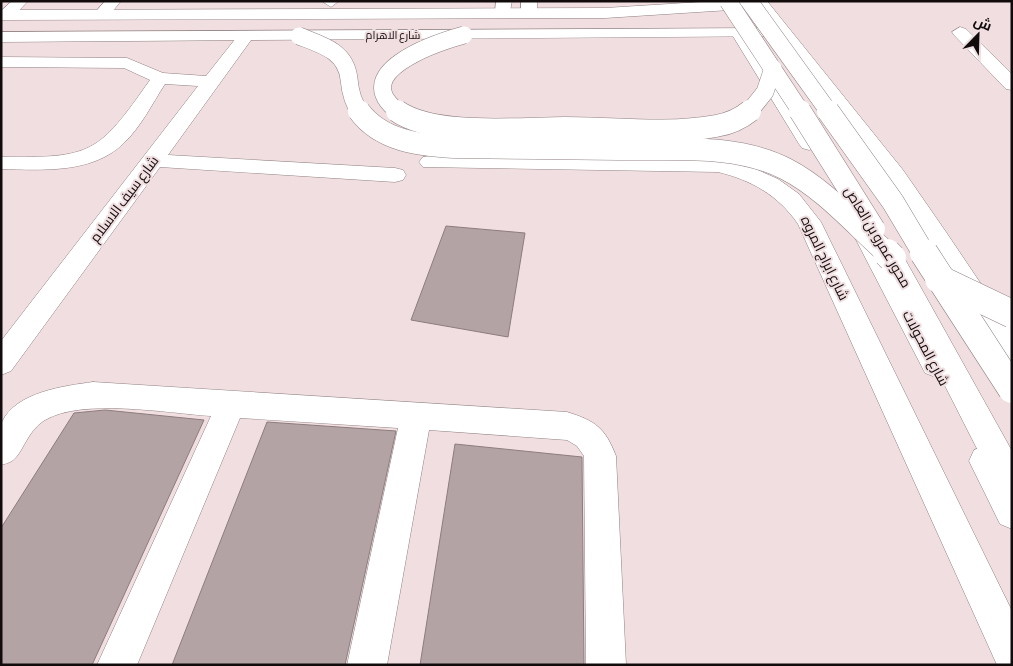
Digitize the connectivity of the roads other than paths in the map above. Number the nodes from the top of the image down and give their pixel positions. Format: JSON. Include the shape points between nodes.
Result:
{"nodes":[{"id":1,"x":21,"y":1,"type":"edge"},
{"id":2,"x":114,"y":1,"type":"edge"},
{"id":3,"x":728,"y":1,"type":"edge"},
{"id":4,"x":756,"y":2,"type":"edge"},
{"id":5,"x":688,"y":5,"type":"edge"},
{"id":6,"x":503,"y":7,"type":"edge"},
{"id":7,"x":529,"y":7,"type":"edge"},
{"id":8,"x":3,"y":15,"type":"edge"},
{"id":9,"x":101,"y":15,"type":"junction"},
{"id":10,"x":960,"y":32,"type":"dead end"},
{"id":11,"x":739,"y":33,"type":"junction"},
{"id":12,"x":784,"y":33,"type":"junction"},
{"id":13,"x":464,"y":35,"type":"junction"},
{"id":14,"x":1,"y":36,"type":"edge"},
{"id":15,"x":246,"y":36,"type":"junction"},
{"id":16,"x":299,"y":36,"type":"junction"},
{"id":17,"x":1,"y":62,"type":"edge"},
{"id":18,"x":774,"y":68,"type":"junction"},
{"id":19,"x":160,"y":78,"type":"junction"},
{"id":20,"x":212,"y":82,"type":"junction"},
{"id":21,"x":1012,"y":85,"type":"edge"},
{"id":22,"x":154,"y":160,"type":"junction"},
{"id":23,"x":430,"y":162,"type":"dead end"},
{"id":24,"x":1,"y":163,"type":"edge"},
{"id":25,"x":395,"y":175,"type":"dead end"},
{"id":26,"x":892,"y":258,"type":"junction"},
{"id":27,"x":939,"y":279,"type":"junction"},
{"id":28,"x":1012,"y":314,"type":"edge"},
{"id":29,"x":1012,"y":354,"type":"edge"},
{"id":30,"x":1,"y":362,"type":"edge"},
{"id":31,"x":1012,"y":389,"type":"edge"},
{"id":32,"x":231,"y":404,"type":"junction"},
{"id":33,"x":13,"y":416,"type":"edge"},
{"id":34,"x":416,"y":416,"type":"junction"},
{"id":35,"x":1,"y":451,"type":"edge"},
{"id":36,"x":1012,"y":483,"type":"edge"},
{"id":37,"x":1012,"y":512,"type":"edge"},
{"id":38,"x":1012,"y":654,"type":"edge"},
{"id":39,"x":117,"y":665,"type":"edge"},
{"id":40,"x":367,"y":665,"type":"edge"},
{"id":41,"x":606,"y":665,"type":"edge"}],
"edges":[{"from":1,"to":8,"type":"main road"},
{"from":2,"to":9,"type":"main road"},
{"from":3,"to":18,"type":"main road","name":"محور عمرو بن العاص","bridge":true},
{"from":4,"to":5,"type":"main road","name":"شارع الاهرام"},
{"from":4,"to":12,"type":"main road"},
{"from":4,"to":27,"type":"main road","name":"محور عمرو بن العاص","bridge":true,"via":[[893,202]]},
{"from":5,"to":7,"type":"main road","name":"شارع الاهرام","via":[[634,13]]},
{"from":6,"to":7,"type":"main road","name":"شارع الاهرام"},
{"from":6,"to":9,"type":"main road","name":"شارع الاهرام"},
{"from":8,"to":9,"type":"main road","name":"شارع الاهرام"},
{"from":10,"to":21,"type":"main road"},
{"from":11,"to":12,"type":"main road","name":"شارع الاهرام"},
{"from":11,"to":13,"type":"main road","name":"شارع الاهرام"},
{"from":11,"to":37,"type":"main road","name":"شارع المحولات","via":[[862,228]]},
{"from":12,"to":29,"type":"main road","via":[[895,176]]},
{"from":13,"to":16,"type":"main road","name":"شارع الاهرام"},
{"from":13,"to":18,"type":"main road","bridge":true,"via":[[425,47],[390,71],[384,81],[383,92],[389,104],[407,117],[445,126],[665,130],[710,127],[738,120],[755,107],[766,93]]},
{"from":14,"to":15,"type":"main road","name":"شارع الاهرام"},
{"from":15,"to":16,"type":"main road","name":"شارع الاهرام"},
{"from":15,"to":20,"type":"main road","name":"شارع سيف الاسلام"},
{"from":16,"to":26,"type":"main road","bridge":true,"via":[[340,56],[349,69],[352,98],[362,118],[377,131],[430,146],[691,150],[739,154],[801,177]]},
{"from":17,"to":19,"type":"main road","via":[[127,63]]},
{"from":18,"to":26,"type":"main road","name":"محور عمرو بن العاص","bridge":true},
{"from":19,"to":20,"type":"main road"},
{"from":19,"to":24,"type":"main road","via":[[125,129],[101,150],[82,158],[53,162]]},
{"from":20,"to":22,"type":"main road","name":"شارع سيف الاسلام"},
{"from":22,"to":25,"type":"main road"},
{"from":22,"to":30,"type":"main road","name":"شارع سيف الاسلام"},
{"from":23,"to":38,"type":"main road","name":"شارع ابراج المروه","via":[[718,166],[758,177],[785,193],[808,222]]},
{"from":26,"to":36,"type":"main road","name":"محور عمرو بن العاص"},
{"from":27,"to":28,"type":"main road","bridge":true},
{"from":27,"to":31,"type":"main road","name":"محور عمرو بن العاص","bridge":true},
{"from":32,"to":33,"type":"main road","via":[[93,395],[71,397]]},
{"from":32,"to":34,"type":"main road"},
{"from":32,"to":39,"type":"main road"},
{"from":33,"to":35,"type":"main road"},
{"from":34,"to":40,"type":"main road"},
{"from":34,"to":41,"type":"main road","via":[[567,426],[583,430],[595,441],[600,456]]}]}
